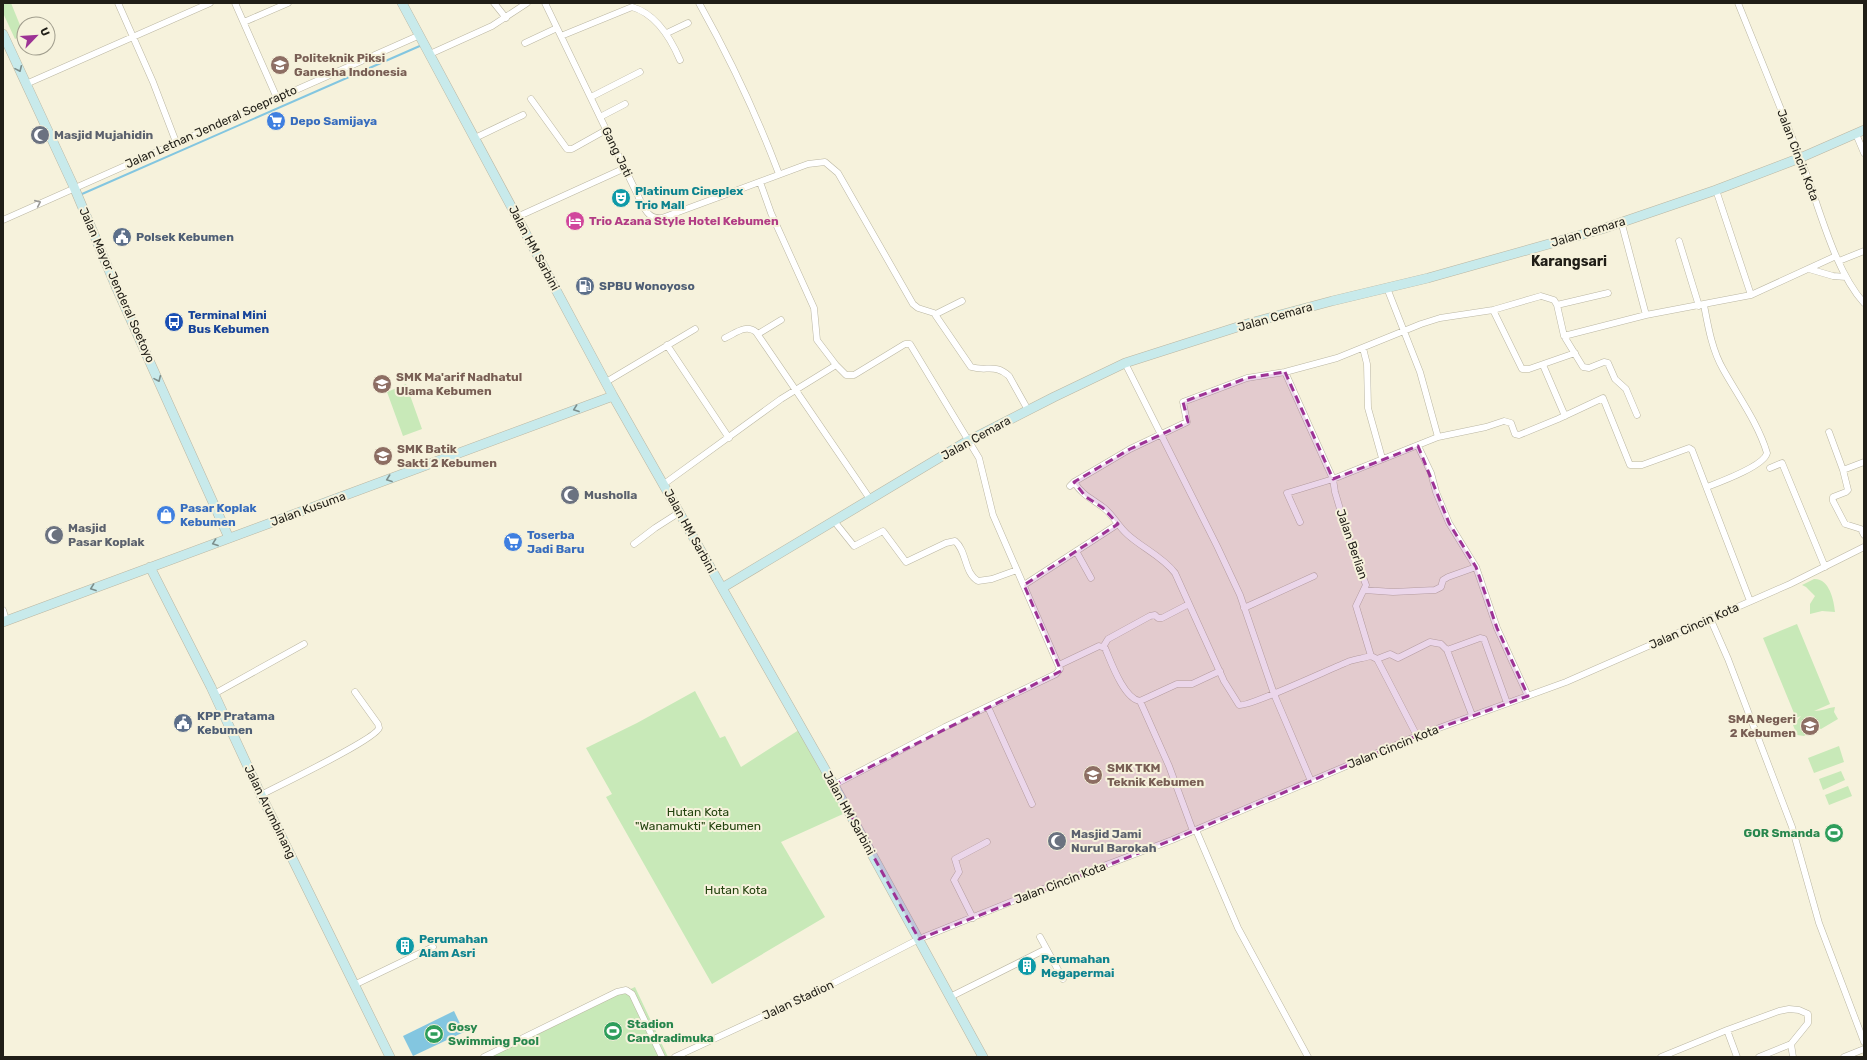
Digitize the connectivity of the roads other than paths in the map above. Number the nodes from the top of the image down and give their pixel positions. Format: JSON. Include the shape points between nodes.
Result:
{"nodes":[{"id":1,"x":118,"y":3,"type":"edge"},
{"id":2,"x":210,"y":3,"type":"edge"},
{"id":3,"x":235,"y":3,"type":"edge"},
{"id":4,"x":288,"y":3,"type":"edge"},
{"id":5,"x":402,"y":3,"type":"edge"},
{"id":6,"x":494,"y":3,"type":"edge"},
{"id":7,"x":527,"y":3,"type":"edge"},
{"id":8,"x":545,"y":3,"type":"edge"},
{"id":9,"x":699,"y":3,"type":"edge"},
{"id":10,"x":1738,"y":3,"type":"edge"},
{"id":11,"x":506,"y":18,"type":"junction"},
{"id":12,"x":244,"y":22,"type":"junction"},
{"id":13,"x":688,"y":23,"type":"dead end"},
{"id":14,"x":557,"y":28,"type":"junction"},
{"id":15,"x":667,"y":33,"type":"junction"},
{"id":16,"x":3,"y":34,"type":"edge"},
{"id":17,"x":561,"y":36,"type":"junction"},
{"id":18,"x":133,"y":37,"type":"junction"},
{"id":19,"x":421,"y":37,"type":"junction"},
{"id":20,"x":525,"y":43,"type":"dead end"},
{"id":21,"x":428,"y":52,"type":"junction"},
{"id":22,"x":680,"y":60,"type":"dead end"},
{"id":23,"x":640,"y":72,"type":"dead end"},
{"id":24,"x":26,"y":84,"type":"junction"},
{"id":25,"x":591,"y":96,"type":"junction"},
{"id":26,"x":277,"y":98,"type":"junction"},
{"id":27,"x":531,"y":99,"type":"dead end"},
{"id":28,"x":625,"y":104,"type":"dead end"},
{"id":29,"x":523,"y":115,"type":"dead end"},
{"id":30,"x":600,"y":117,"type":"junction"},
{"id":31,"x":606,"y":130,"type":"junction"},
{"id":32,"x":1860,"y":132,"type":"edge"},
{"id":33,"x":475,"y":138,"type":"junction"},
{"id":34,"x":176,"y":142,"type":"junction"},
{"id":35,"x":1864,"y":153,"type":"edge"},
{"id":36,"x":1800,"y":158,"type":"junction"},
{"id":37,"x":625,"y":168,"type":"junction"},
{"id":38,"x":779,"y":174,"type":"junction"},
{"id":39,"x":760,"y":182,"type":"junction"},
{"id":40,"x":74,"y":187,"type":"junction"},
{"id":41,"x":1716,"y":190,"type":"junction"},
{"id":42,"x":517,"y":217,"type":"junction"},
{"id":43,"x":3,"y":220,"type":"edge"},
{"id":44,"x":1621,"y":221,"type":"junction"},
{"id":45,"x":1679,"y":241,"type":"dead end"},
{"id":46,"x":1864,"y":251,"type":"edge"},
{"id":47,"x":1837,"y":258,"type":"junction"},
{"id":48,"x":1809,"y":269,"type":"junction"},
{"id":49,"x":1846,"y":277,"type":"junction"},
{"id":50,"x":1387,"y":288,"type":"junction"},
{"id":51,"x":1608,"y":293,"type":"dead end"},
{"id":52,"x":1751,"y":295,"type":"junction"},
{"id":53,"x":962,"y":301,"type":"dead end"},
{"id":54,"x":1864,"y":303,"type":"edge"},
{"id":55,"x":1557,"y":305,"type":"junction"},
{"id":56,"x":1701,"y":305,"type":"junction"},
{"id":57,"x":1493,"y":310,"type":"junction"},
{"id":58,"x":936,"y":314,"type":"junction"},
{"id":59,"x":1646,"y":315,"type":"junction"},
{"id":60,"x":781,"y":320,"type":"dead end"},
{"id":61,"x":695,"y":329,"type":"dead end"},
{"id":62,"x":1405,"y":331,"type":"junction"},
{"id":63,"x":758,"y":334,"type":"junction"},
{"id":64,"x":1564,"y":336,"type":"junction"},
{"id":65,"x":725,"y":338,"type":"dead end"},
{"id":66,"x":667,"y":345,"type":"junction"},
{"id":67,"x":1363,"y":348,"type":"junction"},
{"id":68,"x":1575,"y":353,"type":"junction"},
{"id":69,"x":1125,"y":363,"type":"junction"},
{"id":70,"x":836,"y":365,"type":"junction"},
{"id":71,"x":1543,"y":365,"type":"junction"},
{"id":72,"x":1285,"y":372,"type":"junction"},
{"id":73,"x":606,"y":382,"type":"junction"},
{"id":74,"x":794,"y":389,"type":"junction"},
{"id":75,"x":613,"y":396,"type":"junction"},
{"id":76,"x":1028,"y":410,"type":"junction"},
{"id":77,"x":1637,"y":415,"type":"dead end"},
{"id":78,"x":1565,"y":416,"type":"junction"},
{"id":79,"x":1828,"y":432,"type":"dead end"},
{"id":80,"x":1161,"y":434,"type":"junction"},
{"id":81,"x":1438,"y":437,"type":"junction"},
{"id":82,"x":729,"y":438,"type":"junction"},
{"id":83,"x":970,"y":441,"type":"junction"},
{"id":84,"x":1418,"y":446,"type":"junction"},
{"id":85,"x":1382,"y":458,"type":"junction"},
{"id":86,"x":1864,"y":462,"type":"edge"},
{"id":87,"x":1770,"y":468,"type":"dead end"},
{"id":88,"x":1843,"y":470,"type":"junction"},
{"id":89,"x":1333,"y":479,"type":"junction"},
{"id":90,"x":664,"y":484,"type":"junction"},
{"id":91,"x":1707,"y":487,"type":"junction"},
{"id":92,"x":870,"y":499,"type":"junction"},
{"id":93,"x":680,"y":512,"type":"junction"},
{"id":94,"x":834,"y":521,"type":"junction"},
{"id":95,"x":1300,"y":522,"type":"dead end"},
{"id":96,"x":1118,"y":524,"type":"junction"},
{"id":97,"x":1864,"y":535,"type":"edge"},
{"id":98,"x":229,"y":538,"type":"junction"},
{"id":99,"x":634,"y":544,"type":"dead end"},
{"id":100,"x":1864,"y":546,"type":"edge"},
{"id":101,"x":1076,"y":551,"type":"junction"},
{"id":102,"x":150,"y":567,"type":"junction"},
{"id":103,"x":1476,"y":567,"type":"junction"},
{"id":104,"x":1825,"y":567,"type":"junction"},
{"id":105,"x":1016,"y":570,"type":"junction"},
{"id":106,"x":1314,"y":576,"type":"dead end"},
{"id":107,"x":1091,"y":578,"type":"dead end"},
{"id":108,"x":1024,"y":585,"type":"junction"},
{"id":109,"x":722,"y":588,"type":"junction"},
{"id":110,"x":1364,"y":590,"type":"junction"},
{"id":111,"x":1750,"y":601,"type":"junction"},
{"id":112,"x":1190,"y":604,"type":"junction"},
{"id":113,"x":1244,"y":608,"type":"junction"},
{"id":114,"x":3,"y":610,"type":"edge"},
{"id":115,"x":1710,"y":618,"type":"junction"},
{"id":116,"x":5,"y":621,"type":"edge"},
{"id":117,"x":304,"y":644,"type":"dead end"},
{"id":118,"x":1103,"y":647,"type":"junction"},
{"id":119,"x":1448,"y":650,"type":"junction"},
{"id":120,"x":1374,"y":658,"type":"junction"},
{"id":121,"x":1059,"y":665,"type":"junction"},
{"id":122,"x":1220,"y":671,"type":"junction"},
{"id":123,"x":355,"y":692,"type":"dead end"},
{"id":124,"x":214,"y":694,"type":"junction"},
{"id":125,"x":1274,"y":694,"type":"junction"},
{"id":126,"x":1528,"y":696,"type":"junction"},
{"id":127,"x":1140,"y":701,"type":"junction"},
{"id":128,"x":1507,"y":703,"type":"junction"},
{"id":129,"x":988,"y":707,"type":"junction"},
{"id":130,"x":1472,"y":716,"type":"junction"},
{"id":131,"x":1417,"y":736,"type":"junction"},
{"id":132,"x":1312,"y":781,"type":"junction"},
{"id":133,"x":834,"y":785,"type":"junction"},
{"id":134,"x":261,"y":795,"type":"junction"},
{"id":135,"x":1032,"y":804,"type":"dead end"},
{"id":136,"x":1194,"y":830,"type":"junction"},
{"id":137,"x":987,"y":842,"type":"dead end"},
{"id":138,"x":972,"y":918,"type":"junction"},
{"id":139,"x":1040,"y":937,"type":"dead end"},
{"id":140,"x":919,"y":939,"type":"junction"},
{"id":141,"x":433,"y":947,"type":"dead end"},
{"id":142,"x":1046,"y":949,"type":"junction"},
{"id":143,"x":1063,"y":979,"type":"dead end"},
{"id":144,"x":354,"y":985,"type":"junction"},
{"id":145,"x":950,"y":997,"type":"junction"},
{"id":146,"x":1727,"y":1030,"type":"junction"},
{"id":147,"x":1864,"y":1042,"type":"edge"},
{"id":148,"x":1791,"y":1044,"type":"junction"},
{"id":149,"x":1864,"y":1049,"type":"edge"},
{"id":150,"x":390,"y":1057,"type":"edge"},
{"id":151,"x":484,"y":1057,"type":"edge"},
{"id":152,"x":662,"y":1057,"type":"edge"},
{"id":153,"x":675,"y":1057,"type":"edge"},
{"id":154,"x":983,"y":1057,"type":"edge"},
{"id":155,"x":1308,"y":1057,"type":"edge"},
{"id":156,"x":1662,"y":1057,"type":"edge"},
{"id":157,"x":1737,"y":1057,"type":"edge"},
{"id":158,"x":1760,"y":1057,"type":"edge"},
{"id":159,"x":1793,"y":1057,"type":"edge"},
{"id":160,"x":1844,"y":1057,"type":"edge"}],
"edges":[{"from":1,"to":18,"type":"street"},
{"from":2,"to":18,"type":"street"},
{"from":3,"to":12,"type":"street"},
{"from":4,"to":12,"type":"street"},
{"from":5,"to":19,"type":"main road","name":"Jalan HM Sarbini"},
{"from":6,"to":11,"type":"street"},
{"from":7,"to":11,"type":"street"},
{"from":8,"to":14,"type":"street","name":"Gang Jati"},
{"from":9,"to":38,"type":"street","via":[[743,87]]},
{"from":10,"to":36,"type":"street","name":"Jalan Cincin Kota"},
{"from":11,"to":21,"type":"street"},
{"from":12,"to":26,"type":"street"},
{"from":13,"to":15,"type":"street"},
{"from":14,"to":17,"type":"street","name":"Gang Jati"},
{"from":14,"to":20,"type":"street"},
{"from":15,"to":17,"type":"street","via":[[640,10],[632,7]]},
{"from":15,"to":22,"type":"street"},
{"from":16,"to":24,"type":"main road","name":"Jalan Mayor Jenderal Soetoyo","one_way":true},
{"from":17,"to":25,"type":"street","name":"Gang Jati"},
{"from":18,"to":24,"type":"street"},
{"from":18,"to":34,"type":"street"},
{"from":19,"to":21,"type":"main road","name":"Jalan HM Sarbini"},
{"from":19,"to":26,"type":"street","name":"Jalan Letnan Jenderal Soeprapto"},
{"from":21,"to":33,"type":"main road","name":"Jalan HM Sarbini"},
{"from":23,"to":25,"type":"street"},
{"from":24,"to":40,"type":"main road","name":"Jalan Mayor Jenderal Soetoyo"},
{"from":25,"to":30,"type":"street","name":"Gang Jati"},
{"from":26,"to":34,"type":"street","name":"Jalan Letnan Jenderal Soeprapto"},
{"from":27,"to":31,"type":"street","via":[[567,149],[572,149]]},
{"from":28,"to":30,"type":"street"},
{"from":29,"to":33,"type":"street"},
{"from":30,"to":31,"type":"street","name":"Gang Jati"},
{"from":31,"to":37,"type":"street","name":"Gang Jati"},
{"from":32,"to":35,"type":"street"},
{"from":32,"to":36,"type":"main road","name":"Jalan Cemara"},
{"from":33,"to":42,"type":"main road","name":"Jalan HM Sarbini"},
{"from":34,"to":40,"type":"street","name":"Jalan Letnan Jenderal Soeprapto"},
{"from":36,"to":41,"type":"main road","name":"Jalan Cemara"},
{"from":36,"to":47,"type":"street","name":"Jalan Cincin Kota"},
{"from":37,"to":39,"type":"street","name":"Gang Jati","via":[[645,210],[656,219]]},
{"from":37,"to":42,"type":"street"},
{"from":38,"to":39,"type":"street"},
{"from":38,"to":58,"type":"street","via":[[819,162],[825,162],[838,173],[913,304]]},
{"from":39,"to":70,"type":"street","via":[[771,213],[814,308],[817,340]]},
{"from":43,"to":40,"type":"street","name":"Jalan Letnan Jenderal Soeprapto","one_way":true},
{"from":40,"to":98,"type":"main road","name":"Jalan Mayor Jenderal Soetoyo","one_way":true},
{"from":41,"to":44,"type":"main road","name":"Jalan Cemara"},
{"from":41,"to":52,"type":"street"},
{"from":42,"to":73,"type":"main road","name":"Jalan HM Sarbini"},
{"from":44,"to":50,"type":"main road","name":"Jalan Cemara","via":[[1602,229]]},
{"from":44,"to":59,"type":"street"},
{"from":45,"to":56,"type":"street"},
{"from":46,"to":47,"type":"street"},
{"from":47,"to":48,"type":"street"},
{"from":47,"to":49,"type":"street","name":"Jalan Cincin Kota"},
{"from":48,"to":49,"type":"street"},
{"from":48,"to":52,"type":"street"},
{"from":49,"to":54,"type":"street","name":"Jalan Cincin Kota"},
{"from":50,"to":62,"type":"street"},
{"from":50,"to":69,"type":"main road","name":"Jalan Cemara","via":[[1250,324]]},
{"from":51,"to":55,"type":"street"},
{"from":52,"to":56,"type":"street"},
{"from":53,"to":58,"type":"street"},
{"from":55,"to":57,"type":"street","via":[[1554,300],[1541,296]]},
{"from":55,"to":64,"type":"street"},
{"from":56,"to":59,"type":"street"},
{"from":56,"to":91,"type":"street","via":[[1722,368],[1737,390],[1767,453],[1766,457],[1747,469]]},
{"from":57,"to":62,"type":"street","via":[[1440,318]]},
{"from":57,"to":71,"type":"street","via":[[1520,367],[1527,370]]},
{"from":58,"to":76,"type":"street","via":[[968,364],[974,368],[991,367],[1004,372]]},
{"from":59,"to":64,"type":"street"},
{"from":60,"to":63,"type":"street"},
{"from":61,"to":66,"type":"street"},
{"from":62,"to":67,"type":"street"},
{"from":62,"to":81,"type":"street","via":[[1420,372]]},
{"from":63,"to":65,"type":"street","via":[[747,327]]},
{"from":63,"to":74,"type":"street"},
{"from":64,"to":68,"type":"street"},
{"from":66,"to":73,"type":"street"},
{"from":66,"to":82,"type":"street"},
{"from":67,"to":72,"type":"street"},
{"from":67,"to":85,"type":"street","via":[[1367,364],[1368,408]]},
{"from":68,"to":71,"type":"street"},
{"from":68,"to":77,"type":"street","via":[[1585,369],[1608,363],[1615,379],[1626,389]]},
{"from":69,"to":76,"type":"main road","name":"Jalan Cemara"},
{"from":69,"to":80,"type":"street"},
{"from":70,"to":74,"type":"street"},
{"from":70,"to":83,"type":"street","via":[[846,375],[854,375],[908,343]]},
{"from":71,"to":78,"type":"street"},
{"from":72,"to":80,"type":"street","via":[[1247,378],[1183,402],[1186,422]]},
{"from":72,"to":89,"type":"street","name":"Jalan Berlian"},
{"from":73,"to":75,"type":"main road","name":"Jalan HM Sarbini"},
{"from":74,"to":82,"type":"street"},
{"from":74,"to":92,"type":"street"},
{"from":75,"to":90,"type":"main road","name":"Jalan HM Sarbini"},
{"from":75,"to":98,"type":"main road","name":"Jalan Kusuma","one_way":true},
{"from":76,"to":83,"type":"main road","name":"Jalan Cemara"},
{"from":78,"to":81,"type":"street","via":[[1519,435],[1515,434],[1511,423],[1504,421]]},
{"from":78,"to":91,"type":"street","via":[[1603,398],[1630,465],[1642,465],[1690,448]]},
{"from":79,"to":88,"type":"street"},
{"from":80,"to":96,"type":"street","via":[[1130,449],[1072,484],[1103,508]]},
{"from":80,"to":113,"type":"street","via":[[1217,546]]},
{"from":81,"to":84,"type":"street"},
{"from":82,"to":90,"type":"street"},
{"from":83,"to":92,"type":"main road","name":"Jalan Cemara"},
{"from":83,"to":105,"type":"street","via":[[979,458],[994,515]]},
{"from":84,"to":85,"type":"street"},
{"from":84,"to":103,"type":"street","via":[[1449,523]]},
{"from":85,"to":89,"type":"street"},
{"from":86,"to":88,"type":"street"},
{"from":87,"to":104,"type":"street","via":[[1782,463]]},
{"from":88,"to":97,"type":"street","via":[[1848,491],[1833,497],[1833,501],[1845,524],[1861,529]]},
{"from":89,"to":95,"type":"street","via":[[1287,493]]},
{"from":89,"to":110,"type":"street","name":"Jalan Berlian","via":[[1350,543],[1366,585]]},
{"from":90,"to":93,"type":"main road","name":"Jalan HM Sarbini"},
{"from":91,"to":111,"type":"street"},
{"from":92,"to":94,"type":"main road","name":"Jalan Cemara"},
{"from":93,"to":99,"type":"street"},
{"from":93,"to":109,"type":"main road","name":"Jalan HM Sarbini"},
{"from":94,"to":105,"type":"street","via":[[854,546],[883,531],[906,562],[946,542],[955,541],[959,544],[971,575],[978,581]]},
{"from":94,"to":109,"type":"main road","name":"Jalan Cemara"},
{"from":96,"to":101,"type":"street"},
{"from":96,"to":112,"type":"street","via":[[1126,533],[1168,563]]},
{"from":98,"to":102,"type":"main road","name":"Jalan Kusuma","one_way":true},
{"from":100,"to":104,"type":"street","name":"Jalan Cincin Kota"},
{"from":101,"to":107,"type":"street"},
{"from":101,"to":108,"type":"street"},
{"from":102,"to":116,"type":"main road","name":"Jalan Kusuma","one_way":true},
{"from":102,"to":124,"type":"main road","name":"Jalan Arumbinang"},
{"from":103,"to":110,"type":"street","via":[[1448,577],[1443,580],[1441,588],[1435,590]]},
{"from":103,"to":126,"type":"street","via":[[1497,628]]},
{"from":104,"to":111,"type":"street","name":"Jalan Cincin Kota"},
{"from":105,"to":108,"type":"street"},
{"from":106,"to":113,"type":"street"},
{"from":108,"to":121,"type":"street"},
{"from":109,"to":133,"type":"main road","name":"Jalan HM Sarbini"},
{"from":110,"to":120,"type":"street","name":"Jalan Berlian","via":[[1356,606]]},
{"from":111,"to":115,"type":"street","name":"Jalan Cincin Kota"},
{"from":112,"to":118,"type":"street","via":[[1162,618],[1150,616],[1106,640]]},
{"from":112,"to":122,"type":"street"},
{"from":113,"to":125,"type":"street"},
{"from":114,"to":116,"type":"street"},
{"from":115,"to":126,"type":"street","name":"Jalan Cincin Kota","via":[[1627,656]]},
{"from":115,"to":147,"type":"street","via":[[1792,827],[1819,923]]},
{"from":117,"to":124,"type":"street"},
{"from":118,"to":121,"type":"street","via":[[1099,646]]},
{"from":118,"to":127,"type":"street","via":[[1128,694]]},
{"from":119,"to":120,"type":"street","via":[[1441,644],[1430,642],[1398,658],[1390,654]]},
{"from":119,"to":128,"type":"street","via":[[1480,638],[1484,639]]},
{"from":119,"to":130,"type":"street"},
{"from":120,"to":125,"type":"street","via":[[1352,660]]},
{"from":120,"to":131,"type":"street","name":"Jalan Berlian"},
{"from":121,"to":129,"type":"street","via":[[1056,674]]},
{"from":122,"to":125,"type":"street","via":[[1239,706]]},
{"from":122,"to":127,"type":"street","via":[[1192,684],[1174,685]]},
{"from":123,"to":134,"type":"street","via":[[378,724],[377,732]]},
{"from":124,"to":134,"type":"main road","name":"Jalan Arumbinang"},
{"from":125,"to":132,"type":"street"},
{"from":126,"to":128,"type":"street","name":"Jalan Cincin Kota"},
{"from":127,"to":136,"type":"street"},
{"from":128,"to":130,"type":"street","name":"Jalan Cincin Kota"},
{"from":129,"to":133,"type":"street"},
{"from":129,"to":135,"type":"street"},
{"from":130,"to":131,"type":"street","name":"Jalan Cincin Kota"},
{"from":131,"to":132,"type":"street","name":"Jalan Cincin Kota"},
{"from":132,"to":136,"type":"street","name":"Jalan Cincin Kota"},
{"from":133,"to":140,"type":"main road","name":"Jalan HM Sarbini"},
{"from":134,"to":144,"type":"main road","name":"Jalan Arumbinang"},
{"from":136,"to":138,"type":"street","name":"Jalan Cincin Kota"},
{"from":136,"to":155,"type":"street","via":[[1238,928]]},
{"from":137,"to":138,"type":"street","via":[[955,859],[959,872],[954,880]]},
{"from":138,"to":140,"type":"street","name":"Jalan Cincin Kota"},
{"from":139,"to":142,"type":"street"},
{"from":140,"to":145,"type":"main road","name":"Jalan HM Sarbini"},
{"from":140,"to":153,"type":"street","name":"Jalan Stadion","via":[[826,987]]},
{"from":141,"to":144,"type":"street"},
{"from":142,"to":143,"type":"street"},
{"from":142,"to":145,"type":"street"},
{"from":144,"to":150,"type":"main road","name":"Jalan Arumbinang"},
{"from":145,"to":154,"type":"main road","name":"Jalan HM Sarbini"},
{"from":146,"to":148,"type":"street","via":[[1779,1010],[1799,1010],[1808,1014],[1808,1023]]},
{"from":146,"to":156,"type":"street"},
{"from":146,"to":157,"type":"street"},
{"from":148,"to":158,"type":"street"},
{"from":148,"to":159,"type":"street"},
{"from":149,"to":160,"type":"street"},
{"from":151,"to":152,"type":"street","via":[[617,992],[626,990],[632,994]]}]}
